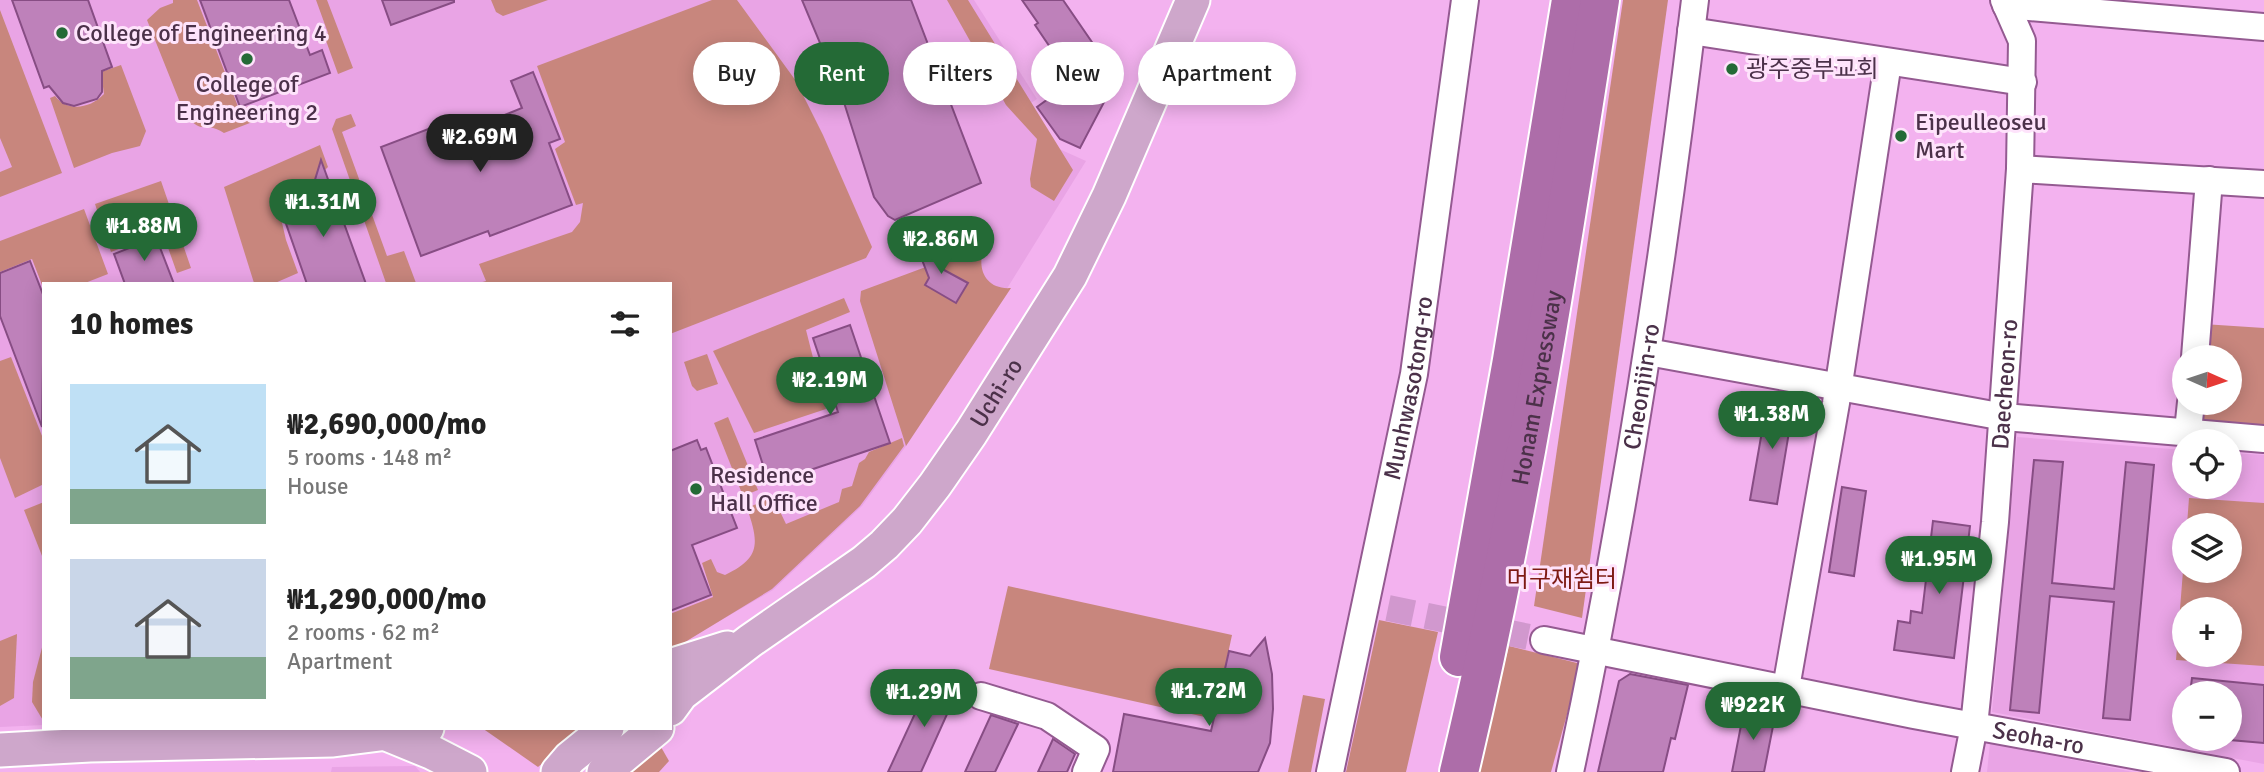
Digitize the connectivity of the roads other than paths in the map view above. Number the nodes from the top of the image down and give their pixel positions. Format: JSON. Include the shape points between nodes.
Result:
{"nodes":[{"id":1,"x":1193,"y":0,"type":"edge"},
{"id":2,"x":1465,"y":0,"type":"edge"},
{"id":3,"x":1571,"y":0,"type":"edge"},
{"id":4,"x":1600,"y":0,"type":"edge"},
{"id":5,"x":1695,"y":0,"type":"edge"},
{"id":6,"x":2005,"y":3,"type":"edge"},
{"id":7,"x":2264,"y":27,"type":"edge"},
{"id":8,"x":1691,"y":31,"type":"junction"},
{"id":9,"x":1888,"y":62,"type":"junction"},
{"id":10,"x":2022,"y":82,"type":"junction"},
{"id":11,"x":2020,"y":169,"type":"junction"},
{"id":12,"x":2209,"y":180,"type":"junction"},
{"id":13,"x":2264,"y":184,"type":"edge"},
{"id":14,"x":2195,"y":345,"type":"edge"},
{"id":15,"x":1648,"y":352,"type":"junction"},
{"id":16,"x":1839,"y":388,"type":"junction"},
{"id":17,"x":2004,"y":417,"type":"junction"},
{"id":18,"x":2172,"y":431,"type":"edge"},
{"id":19,"x":2242,"y":437,"type":"edge"},
{"id":20,"x":2264,"y":439,"type":"edge"},
{"id":21,"x":1544,"y":640,"type":"tunnel mouth"},
{"id":22,"x":1596,"y":650,"type":"junction"},
{"id":23,"x":1786,"y":688,"type":"junction"},
{"id":24,"x":673,"y":692,"type":"edge"},
{"id":25,"x":981,"y":696,"type":"dead end"},
{"id":26,"x":1974,"y":726,"type":"junction"},
{"id":27,"x":605,"y":730,"type":"edge"},
{"id":28,"x":655,"y":730,"type":"edge"},
{"id":29,"x":0,"y":750,"type":"edge"},
{"id":30,"x":436,"y":751,"type":"edge"},
{"id":31,"x":470,"y":772,"type":"edge"},
{"id":32,"x":558,"y":772,"type":"edge"},
{"id":33,"x":604,"y":772,"type":"edge"},
{"id":34,"x":1086,"y":772,"type":"edge"},
{"id":35,"x":1331,"y":772,"type":"edge"},
{"id":36,"x":1433,"y":772,"type":"edge"},
{"id":37,"x":1459,"y":772,"type":"edge"},
{"id":38,"x":1570,"y":772,"type":"edge"},
{"id":39,"x":1965,"y":772,"type":"edge"},
{"id":40,"x":2226,"y":772,"type":"edge"}],
"edges":[{"from":1,"to":24,"type":"main road","name":"Uchi-ro","via":[[1070,276],[964,444],[907,521],[864,562]]},
{"from":2,"to":35,"type":"street","name":"Munhwasotong-ro","via":[[1414,374],[1376,604]]},
{"from":3,"to":36,"type":"highway","name":"Honam Expressway","via":[[1457,671]]},
{"from":4,"to":37,"type":"highway","name":"Honam Expressway","via":[[1543,363]]},
{"from":5,"to":8,"type":"street","name":"Cheonjiin-ro"},
{"from":6,"to":7,"type":"street"},
{"from":6,"to":10,"type":"street","name":"Daecheon-ro","via":[[2022,41]]},
{"from":8,"to":9,"type":"street"},
{"from":8,"to":15,"type":"street","name":"Cheonjiin-ro"},
{"from":9,"to":10,"type":"street"},
{"from":9,"to":16,"type":"street"},
{"from":10,"to":11,"type":"street","name":"Daecheon-ro"},
{"from":11,"to":12,"type":"street"},
{"from":11,"to":17,"type":"street","name":"Daecheon-ro"},
{"from":12,"to":13,"type":"street"},
{"from":12,"to":14,"type":"street"},
{"from":15,"to":16,"type":"street"},
{"from":15,"to":22,"type":"street","name":"Cheonjiin-ro"},
{"from":16,"to":17,"type":"street"},
{"from":16,"to":23,"type":"street"},
{"from":17,"to":18,"type":"street"},
{"from":17,"to":26,"type":"street","name":"Daecheon-ro"},
{"from":19,"to":20,"type":"street"},
{"from":21,"to":22,"type":"street","name":"Seoha-ro"},
{"from":22,"to":23,"type":"street","name":"Seoha-ro"},
{"from":22,"to":38,"type":"street","name":"Cheonjiin-ro"},
{"from":23,"to":26,"type":"street","name":"Seoha-ro"},
{"from":25,"to":34,"type":"street","via":[[1047,716],[1096,749]]},
{"from":26,"to":39,"type":"street","name":"Daecheon-ro"},
{"from":26,"to":40,"type":"street","name":"Seoha-ro"},
{"from":27,"to":32,"type":"main road"},
{"from":28,"to":33,"type":"main road"},
{"from":29,"to":30,"type":"main road","via":[[333,740],[386,734]]},
{"from":30,"to":31,"type":"main road"}]}
